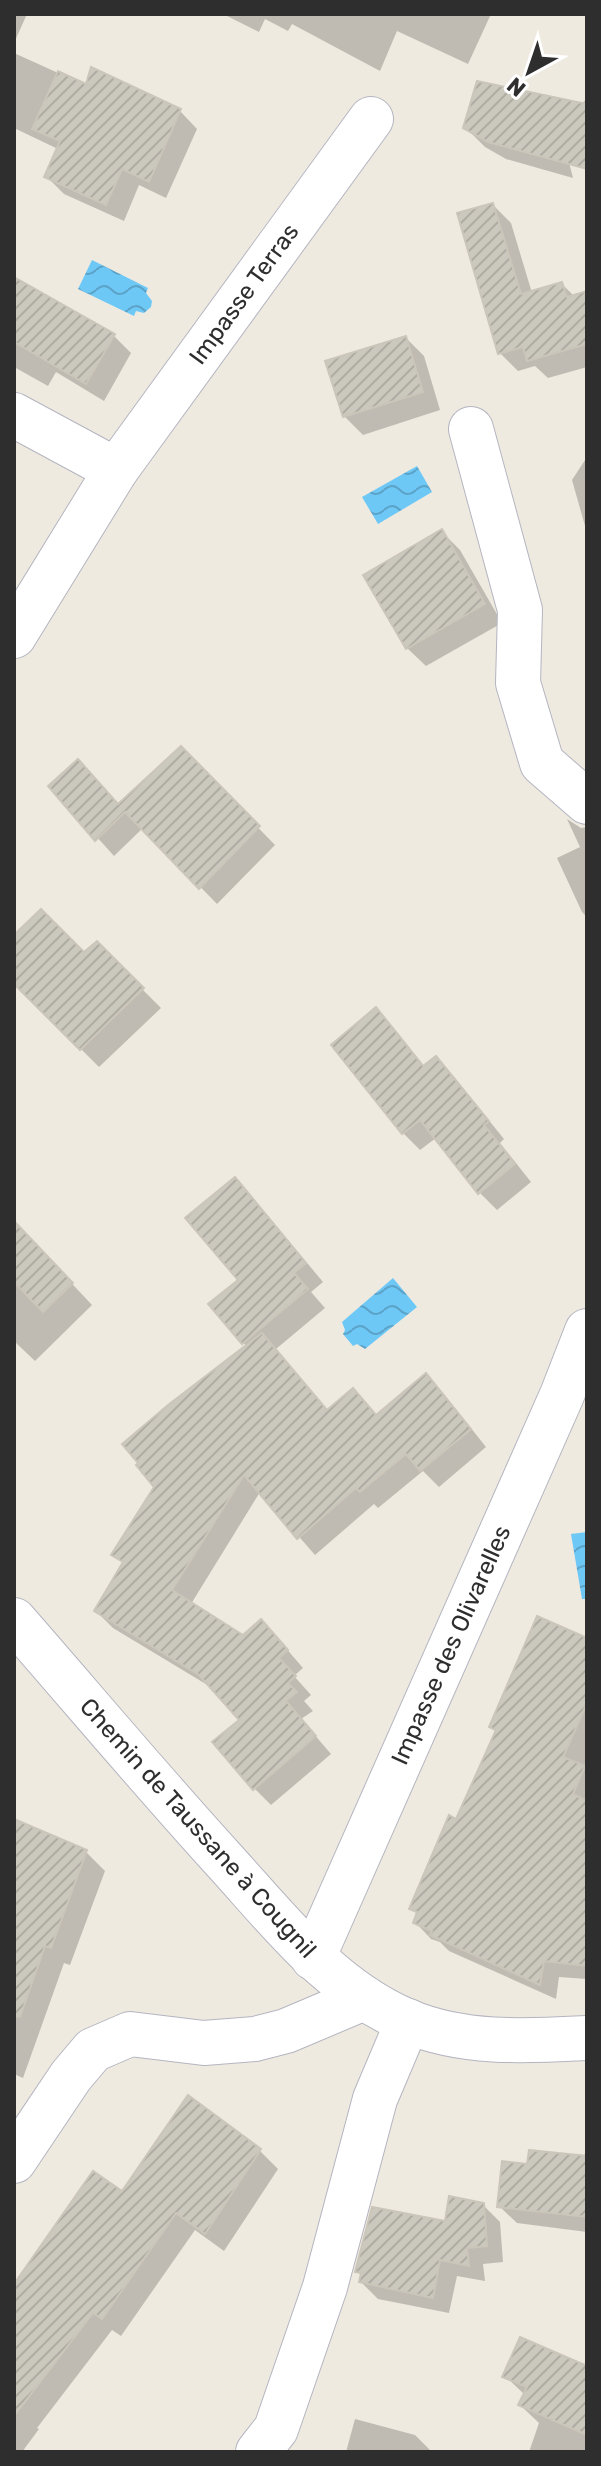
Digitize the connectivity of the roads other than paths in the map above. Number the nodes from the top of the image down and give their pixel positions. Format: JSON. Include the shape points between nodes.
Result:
{"nodes":[{"id":1,"x":371,"y":119,"type":"dead end"},
{"id":2,"x":14,"y":415,"type":"edge"},
{"id":3,"x":471,"y":429,"type":"dead end"},
{"id":4,"x":116,"y":470,"type":"junction"},
{"id":5,"x":14,"y":636,"type":"edge"},
{"id":6,"x":587,"y":802,"type":"edge"},
{"id":7,"x":587,"y":1331,"type":"edge"},
{"id":8,"x":14,"y":1620,"type":"edge"},
{"id":9,"x":313,"y":1958,"type":"junction"},
{"id":10,"x":364,"y":1998,"type":"junction"},
{"id":11,"x":408,"y":2021,"type":"junction"},
{"id":12,"x":587,"y":2038,"type":"edge"},
{"id":13,"x":14,"y":2161,"type":"edge"},
{"id":14,"x":258,"y":2452,"type":"edge"}],
"edges":[{"from":1,"to":4,"type":"street","name":"Impasse Terras"},
{"from":2,"to":4,"type":"street"},
{"from":3,"to":6,"type":"street","via":[[520,610],[518,683],[542,763]]},
{"from":4,"to":5,"type":"street","name":"Impasse Terras"},
{"from":7,"to":9,"type":"street","name":"Impasse des Olivarelles"},
{"from":8,"to":9,"type":"street","name":"Chemin de Taussane à Cougnil"},
{"from":9,"to":10,"type":"street","name":"Chemin de Taussane à Cougnil"},
{"from":10,"to":11,"type":"street","name":"Chemin de Taussane à Cougnil"},
{"from":10,"to":13,"type":"street","via":[[255,2039],[204,2043],[130,2034],[93,2050]]},
{"from":11,"to":12,"type":"street","name":"Chemin de Taussane à Cougnil","via":[[443,2032],[515,2042]]},
{"from":11,"to":14,"type":"street","via":[[375,2099],[325,2287],[276,2429]]}]}
